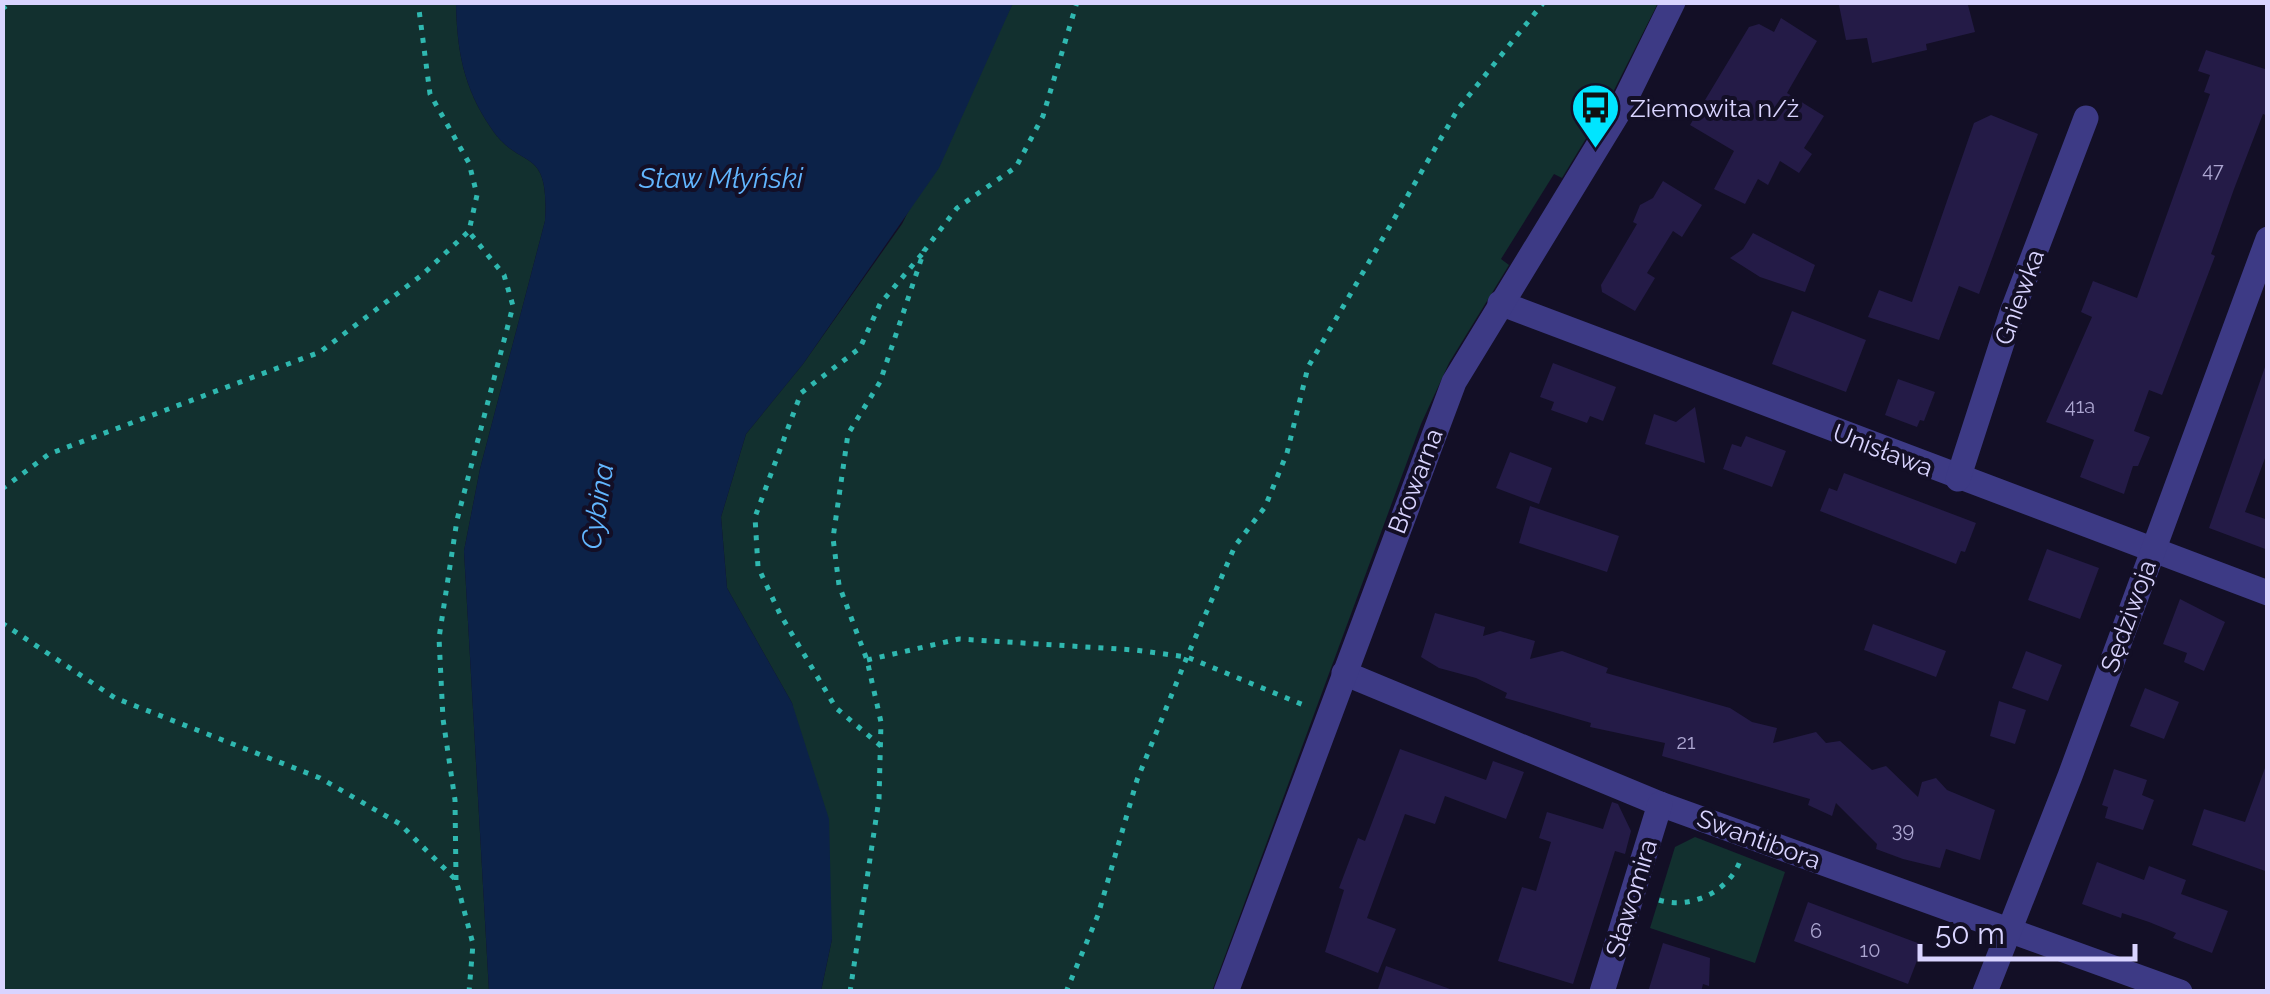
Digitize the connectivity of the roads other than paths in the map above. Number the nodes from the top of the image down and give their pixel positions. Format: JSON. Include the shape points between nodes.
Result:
{"nodes":[{"id":1,"x":1673,"y":2,"type":"edge"},
{"id":2,"x":2086,"y":118,"type":"dead end"},
{"id":3,"x":2268,"y":239,"type":"edge"},
{"id":4,"x":1500,"y":303,"type":"junction"},
{"id":5,"x":1958,"y":479,"type":"junction"},
{"id":6,"x":2152,"y":551,"type":"junction"},
{"id":7,"x":2268,"y":593,"type":"edge"},
{"id":8,"x":1344,"y":673,"type":"junction"},
{"id":9,"x":1660,"y":804,"type":"junction"},
{"id":10,"x":2007,"y":930,"type":"junction"},
{"id":11,"x":1226,"y":992,"type":"edge"},
{"id":12,"x":1602,"y":992,"type":"edge"},
{"id":13,"x":1985,"y":992,"type":"edge"},
{"id":14,"x":2180,"y":992,"type":"edge"}],
"edges":[{"from":1,"to":4,"type":"street","name":"Browarna","via":[[1620,108]]},
{"from":2,"to":5,"type":"street","name":"Gniewka"},
{"from":3,"to":6,"type":"street","name":"Sędziwoja"},
{"from":4,"to":5,"type":"street","name":"Unisława"},
{"from":4,"to":8,"type":"street","name":"Browarna","via":[[1438,418]]},
{"from":5,"to":6,"type":"street","name":"Unisława"},
{"from":6,"to":7,"type":"street","name":"Unisława"},
{"from":6,"to":10,"type":"street","name":"Sędziwoja"},
{"from":8,"to":9,"type":"street","name":"Swantibora"},
{"from":8,"to":11,"type":"street","name":"Browarna"},
{"from":9,"to":10,"type":"street","name":"Swantibora"},
{"from":9,"to":12,"type":"street","name":"Sławomira"},
{"from":10,"to":13,"type":"street","name":"Sędziwoja"},
{"from":10,"to":14,"type":"street","name":"Swantibora"}]}
